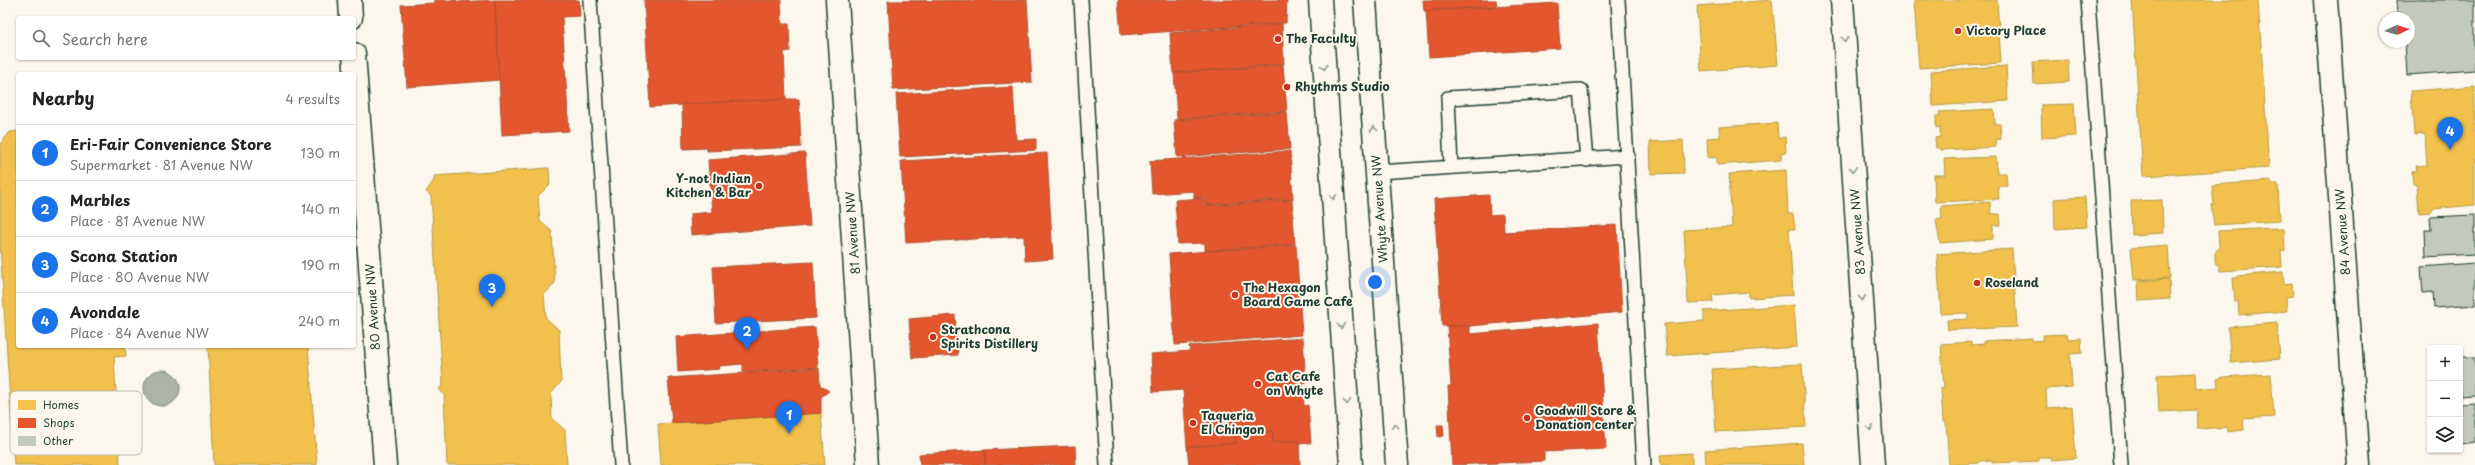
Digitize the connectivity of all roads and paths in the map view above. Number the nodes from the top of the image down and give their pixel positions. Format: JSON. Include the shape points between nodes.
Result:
{"nodes":[{"id":1,"x":350,"y":0,"type":"edge"},
{"id":2,"x":590,"y":0,"type":"edge"},
{"id":3,"x":837,"y":0,"type":"edge"},
{"id":4,"x":1081,"y":0,"type":"edge"},
{"id":5,"x":1320,"y":0,"type":"edge"},
{"id":6,"x":1365,"y":0,"type":"edge"},
{"id":7,"x":1618,"y":0,"type":"edge"},
{"id":8,"x":1842,"y":0,"type":"edge"},
{"id":9,"x":2088,"y":0,"type":"edge"},
{"id":10,"x":2326,"y":0,"type":"edge"},
{"id":11,"x":351,"y":16,"type":"edge"},
{"id":12,"x":354,"y":60,"type":"edge"},
{"id":13,"x":355,"y":72,"type":"edge"},
{"id":14,"x":356,"y":110,"type":"edge"},
{"id":15,"x":1628,"y":156,"type":"junction"},
{"id":16,"x":1588,"y":160,"type":"junction"},
{"id":17,"x":1451,"y":167,"type":"junction"},
{"id":18,"x":1378,"y":172,"type":"junction"},
{"id":19,"x":360,"y":222,"type":"edge"},
{"id":20,"x":385,"y":465,"type":"edge"},
{"id":21,"x":621,"y":465,"type":"edge"},
{"id":22,"x":868,"y":465,"type":"edge"},
{"id":23,"x":1107,"y":465,"type":"edge"},
{"id":24,"x":1351,"y":465,"type":"edge"},
{"id":25,"x":1397,"y":465,"type":"edge"},
{"id":26,"x":1644,"y":465,"type":"edge"},
{"id":27,"x":1873,"y":465,"type":"edge"},
{"id":28,"x":2121,"y":465,"type":"edge"},
{"id":29,"x":2359,"y":465,"type":"edge"}],
"edges":[{"from":1,"to":11,"type":"street"},
{"from":2,"to":21,"type":"lane"},
{"from":3,"to":22,"type":"street","name":"81 Avenue NW"},
{"from":4,"to":23,"type":"lane"},
{"from":5,"to":24,"type":"street","one_way":true},
{"from":18,"to":6,"type":"street","name":"Whyte Avenue NW","one_way":true},
{"from":7,"to":15,"type":"lane"},
{"from":8,"to":27,"type":"street","name":"83 Avenue NW","one_way":true},
{"from":9,"to":28,"type":"lane"},
{"from":10,"to":29,"type":"street","name":"84 Avenue NW"},
{"from":12,"to":13,"type":"street","name":"80 Avenue NW"},
{"from":14,"to":19,"type":"street","name":"80 Avenue NW"},
{"from":15,"to":16,"type":"lane"},
{"from":15,"to":26,"type":"lane"},
{"from":16,"to":17,"type":"lane"},
{"from":16,"to":17,"type":"lane","via":[[1581,90],[1448,98]]},
{"from":17,"to":18,"type":"lane"},
{"from":25,"to":18,"type":"street","name":"Whyte Avenue NW","one_way":true},
{"from":19,"to":20,"type":"street","name":"80 Avenue NW"}]}
